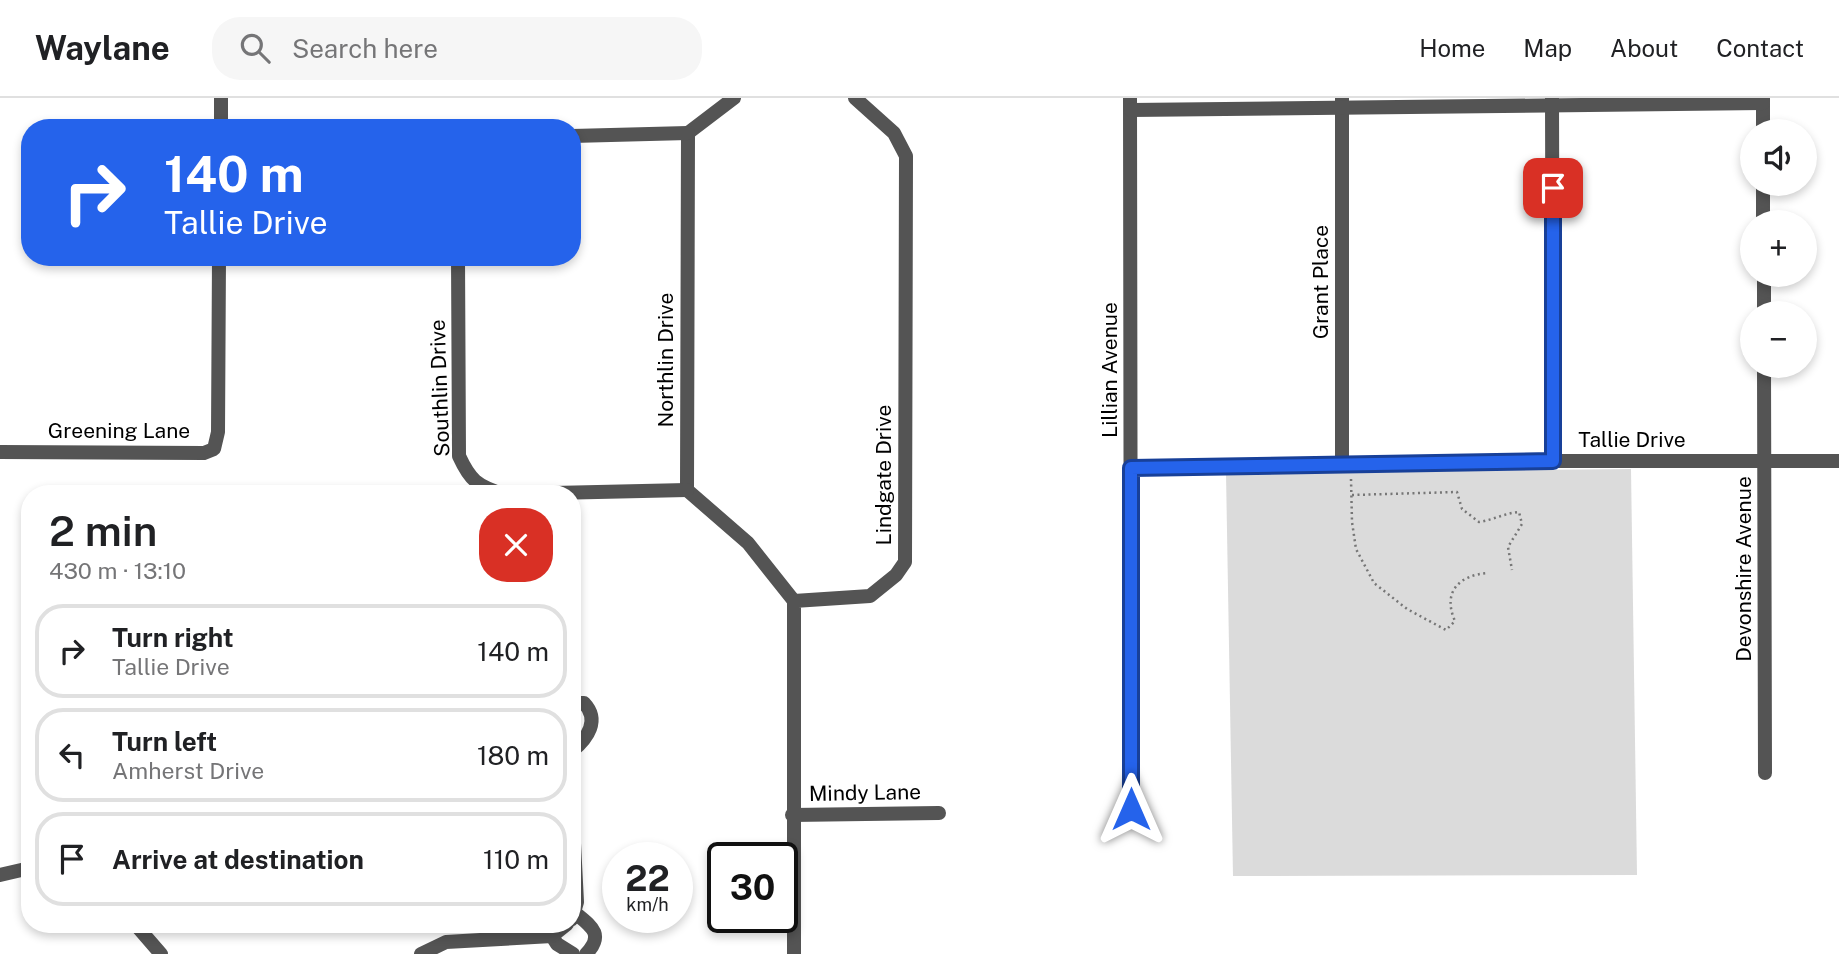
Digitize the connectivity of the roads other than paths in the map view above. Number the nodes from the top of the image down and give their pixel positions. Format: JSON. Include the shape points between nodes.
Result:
{"nodes":[{"id":1,"x":221,"y":98,"type":"edge"},
{"id":2,"x":734,"y":98,"type":"edge"},
{"id":3,"x":855,"y":98,"type":"edge"},
{"id":4,"x":1763,"y":101,"type":"edge"},
{"id":5,"x":1342,"y":102,"type":"edge"},
{"id":6,"x":1552,"y":102,"type":"edge"},
{"id":7,"x":1130,"y":104,"type":"edge"},
{"id":8,"x":221,"y":119,"type":"edge"},
{"id":9,"x":1763,"y":119,"type":"edge"},
{"id":10,"x":688,"y":133,"type":"junction"},
{"id":11,"x":581,"y":135,"type":"edge"},
{"id":12,"x":219,"y":266,"type":"edge"},
{"id":13,"x":458,"y":266,"type":"edge"},
{"id":14,"x":1764,"y":378,"type":"edge"},
{"id":15,"x":0,"y":452,"type":"edge"},
{"id":16,"x":1553,"y":461,"type":"junction"},
{"id":17,"x":1765,"y":461,"type":"junction"},
{"id":18,"x":1839,"y":461,"type":"edge"},
{"id":19,"x":1347,"y":465,"type":"junction"},
{"id":20,"x":1131,"y":468,"type":"junction"},
{"id":21,"x":479,"y":485,"type":"edge"},
{"id":22,"x":687,"y":490,"type":"junction"},
{"id":23,"x":581,"y":492,"type":"edge"},
{"id":24,"x":794,"y":601,"type":"junction"},
{"id":25,"x":581,"y":703,"type":"edge"},
{"id":26,"x":581,"y":741,"type":"edge"},
{"id":27,"x":1765,"y":773,"type":"dead end"},
{"id":28,"x":1131,"y":809,"type":"dead end"},
{"id":29,"x":939,"y":813,"type":"dead end"},
{"id":30,"x":792,"y":815,"type":"junction"},
{"id":31,"x":21,"y":869,"type":"edge"},
{"id":32,"x":0,"y":875,"type":"edge"},
{"id":33,"x":581,"y":923,"type":"edge"},
{"id":34,"x":143,"y":933,"type":"edge"},
{"id":35,"x":555,"y":933,"type":"edge"},
{"id":36,"x":552,"y":936,"type":"junction"},
{"id":37,"x":161,"y":954,"type":"edge"},
{"id":38,"x":421,"y":954,"type":"edge"},
{"id":39,"x":573,"y":954,"type":"edge"},
{"id":40,"x":586,"y":954,"type":"edge"},
{"id":41,"x":794,"y":954,"type":"edge"}],
"edges":[{"from":1,"to":8,"type":"street"},
{"from":2,"to":10,"type":"street"},
{"from":3,"to":24,"type":"street","name":"Lindgate Drive","via":[[894,133],[906,156],[905,562],[870,596]]},
{"from":4,"to":6,"type":"street"},
{"from":4,"to":9,"type":"street"},
{"from":5,"to":6,"type":"street"},
{"from":5,"to":7,"type":"street"},
{"from":5,"to":19,"type":"street","name":"Grant Place"},
{"from":6,"to":16,"type":"street"},
{"from":7,"to":20,"type":"street","name":"Lillian Avenue"},
{"from":10,"to":11,"type":"street"},
{"from":10,"to":22,"type":"street","name":"Northlin Drive"},
{"from":12,"to":15,"type":"street","name":"Greening Lane","via":[[218,432],[214,449],[204,453]]},
{"from":13,"to":21,"type":"street","name":"Southlin Drive","via":[[459,456]]},
{"from":14,"to":17,"type":"street","name":"Devonshire Avenue"},
{"from":16,"to":17,"type":"street","name":"Tallie Drive"},
{"from":16,"to":19,"type":"street","name":"Tallie Drive"},
{"from":17,"to":18,"type":"street","name":"Tallie Drive"},
{"from":17,"to":27,"type":"street","name":"Devonshire Avenue"},
{"from":19,"to":20,"type":"street","name":"Tallie Drive"},
{"from":20,"to":28,"type":"street","name":"Lillian Avenue"},
{"from":22,"to":23,"type":"street","name":"Southlin Drive"},
{"from":22,"to":24,"type":"street","via":[[748,543]]},
{"from":24,"to":30,"type":"street"},
{"from":25,"to":26,"type":"street","via":[[591,711],[592,722]]},
{"from":29,"to":30,"type":"street","name":"Mindy Lane"},
{"from":30,"to":41,"type":"street"},
{"from":31,"to":32,"type":"street"},
{"from":33,"to":40,"type":"street","via":[[596,936]]},
{"from":34,"to":37,"type":"street"},
{"from":35,"to":36,"type":"street"},
{"from":36,"to":38,"type":"street","via":[[446,942]]},
{"from":36,"to":39,"type":"street"}]}
